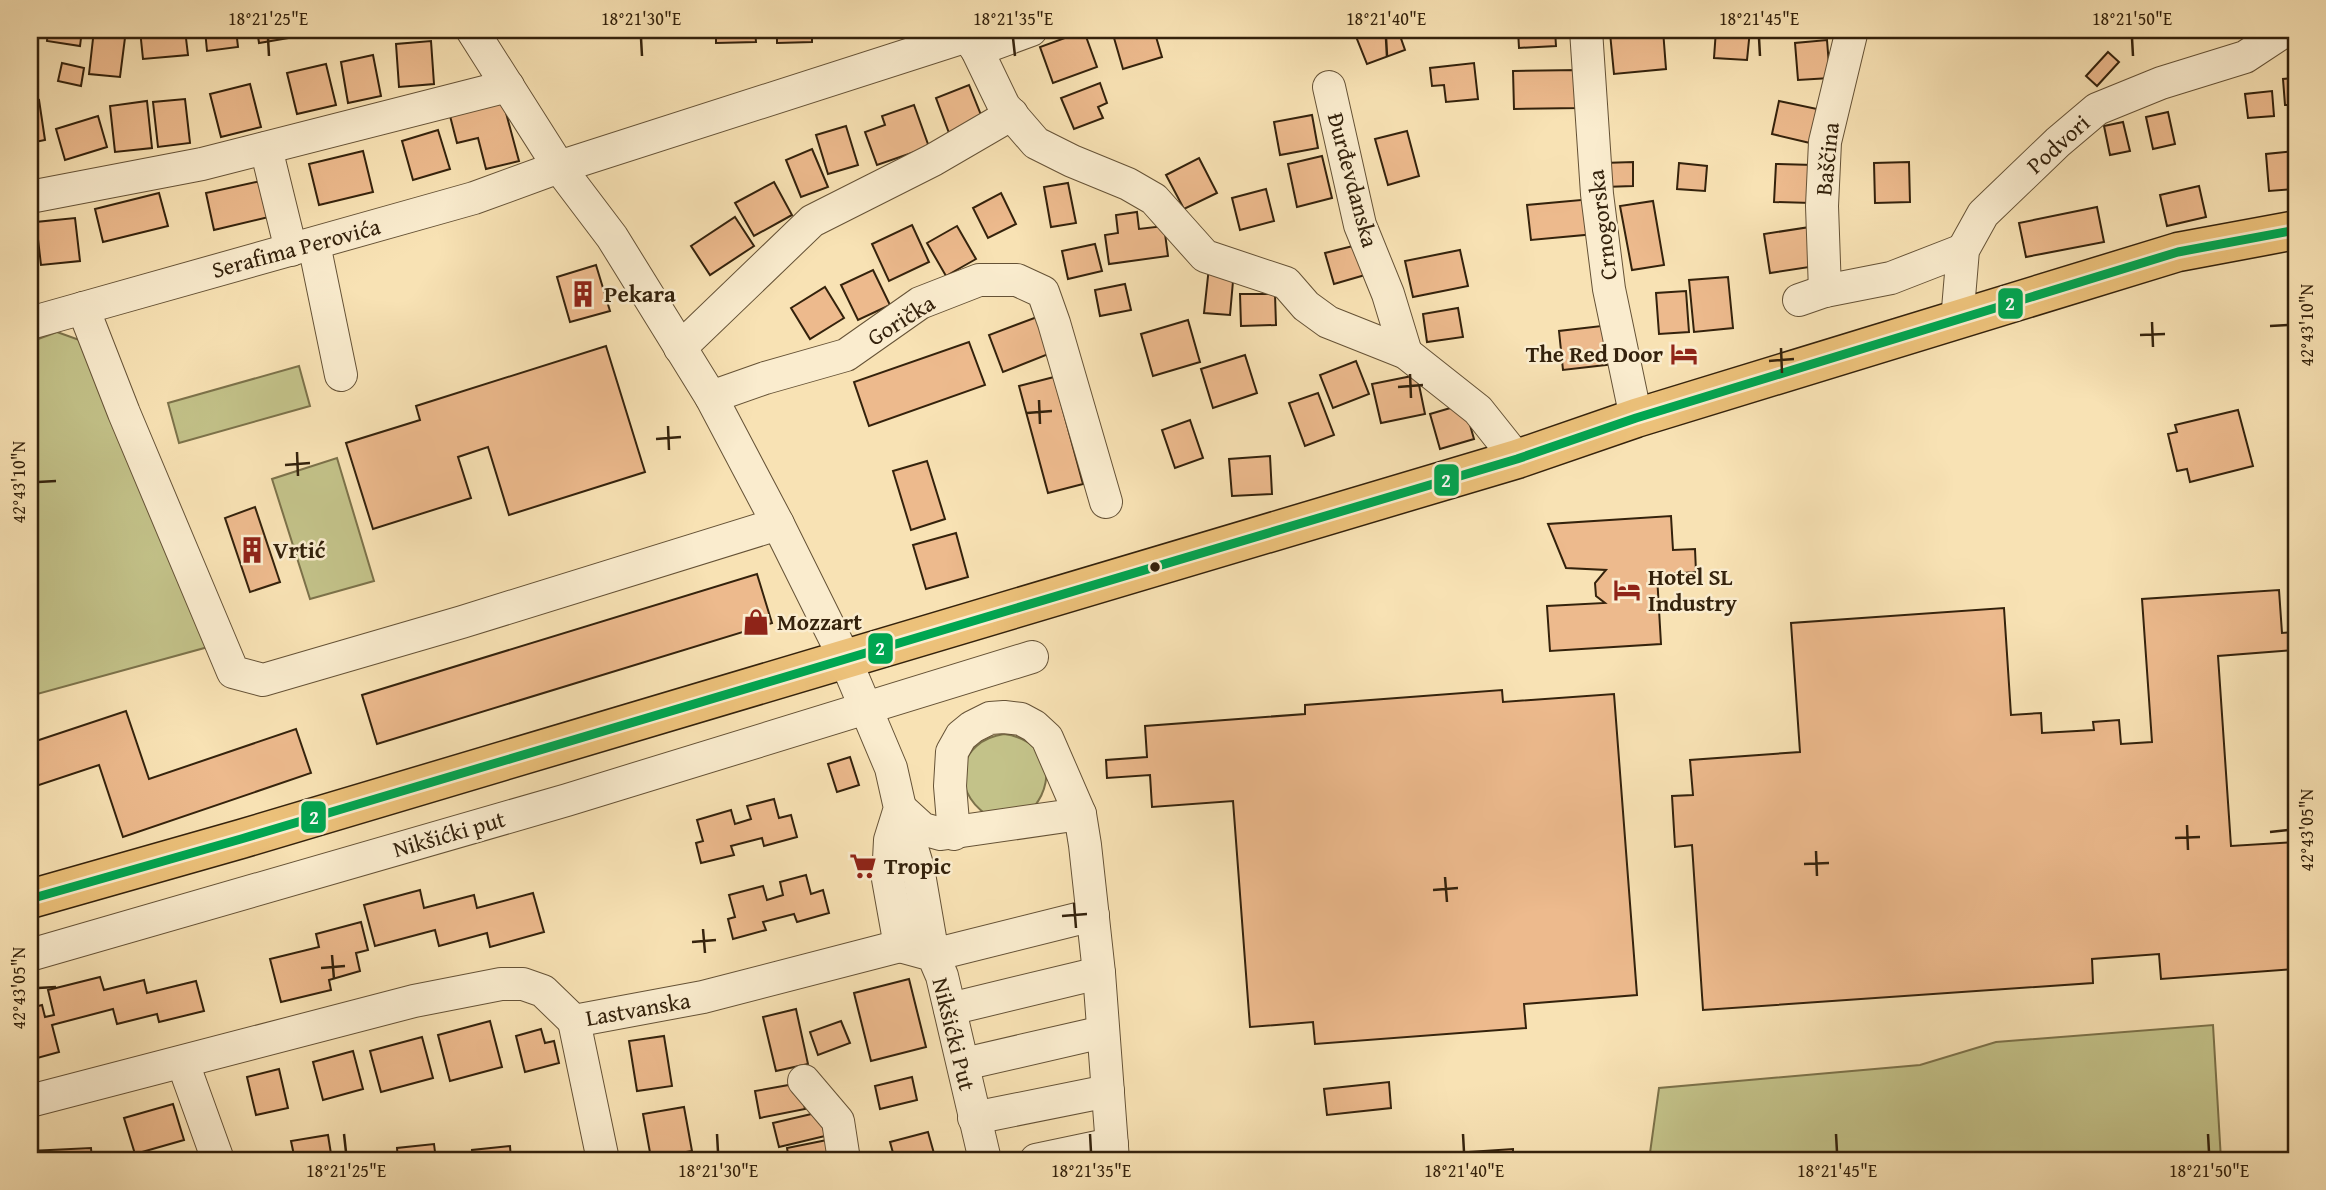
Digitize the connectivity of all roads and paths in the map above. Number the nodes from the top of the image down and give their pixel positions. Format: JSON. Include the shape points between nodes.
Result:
{"nodes":[{"id":1,"x":472,"y":30,"type":"edge"},
{"id":2,"x":1031,"y":30,"type":"edge"},
{"id":3,"x":1586,"y":30,"type":"edge"},
{"id":4,"x":1853,"y":30,"type":"edge"},
{"id":5,"x":2286,"y":30,"type":"edge"},
{"id":6,"x":969,"y":39,"type":"edge"},
{"id":7,"x":508,"y":86,"type":"junction"},
{"id":8,"x":1329,"y":87,"type":"dead end"},
{"id":9,"x":1012,"y":114,"type":"junction"},
{"id":10,"x":266,"y":148,"type":"junction"},
{"id":11,"x":559,"y":167,"type":"junction"},
{"id":12,"x":30,"y":197,"type":"edge"},
{"id":13,"x":2296,"y":230,"type":"edge"},
{"id":14,"x":303,"y":247,"type":"junction"},
{"id":15,"x":1963,"y":250,"type":"junction"},
{"id":16,"x":83,"y":308,"type":"junction"},
{"id":17,"x":1957,"y":321,"type":"junction"},
{"id":18,"x":30,"y":323,"type":"edge"},
{"id":19,"x":680,"y":348,"type":"junction"},
{"id":20,"x":1406,"y":352,"type":"junction"},
{"id":21,"x":341,"y":375,"type":"dead end"},
{"id":22,"x":711,"y":397,"type":"junction"},
{"id":23,"x":1636,"y":418,"type":"junction"},
{"id":24,"x":1517,"y":459,"type":"junction"},
{"id":25,"x":1106,"y":502,"type":"dead end"},
{"id":26,"x":778,"y":524,"type":"junction"},
{"id":27,"x":1032,"y":657,"type":"dead end"},
{"id":28,"x":845,"y":659,"type":"junction"},
{"id":29,"x":866,"y":709,"type":"junction"},
{"id":30,"x":901,"y":808,"type":"junction"},
{"id":31,"x":1080,"y":814,"type":"junction"},
{"id":32,"x":954,"y":834,"type":"junction"},
{"id":33,"x":30,"y":899,"type":"edge"},
{"id":34,"x":1093,"y":915,"type":"junction"},
{"id":35,"x":900,"y":946,"type":"junction"},
{"id":36,"x":30,"y":955,"type":"edge"},
{"id":37,"x":933,"y":955,"type":"junction"},
{"id":38,"x":1099,"y":973,"type":"junction"},
{"id":39,"x":950,"y":1009,"type":"junction"},
{"id":40,"x":574,"y":1021,"type":"junction"},
{"id":41,"x":1104,"y":1032,"type":"junction"},
{"id":42,"x":183,"y":1063,"type":"junction"},
{"id":43,"x":964,"y":1065,"type":"junction"},
{"id":44,"x":804,"y":1081,"type":"dead end"},
{"id":45,"x":1108,"y":1091,"type":"junction"},
{"id":46,"x":30,"y":1101,"type":"edge"},
{"id":47,"x":974,"y":1118,"type":"junction"},
{"id":48,"x":1112,"y":1152,"type":"edge"},
{"id":49,"x":218,"y":1160,"type":"edge"},
{"id":50,"x":603,"y":1160,"type":"edge"},
{"id":51,"x":844,"y":1160,"type":"edge"},
{"id":52,"x":985,"y":1160,"type":"edge"},
{"id":53,"x":1035,"y":1160,"type":"edge"}],
"edges":[{"from":1,"to":7,"type":"street"},
{"from":2,"to":6,"type":"street"},
{"from":3,"to":23,"type":"street","name":"Crnogorska","via":[[1597,194],[1609,289]]},
{"from":4,"to":15,"type":"street","name":"Baščina","via":[[1825,142],[1812,296],[1891,278]]},
{"from":5,"to":15,"type":"street","name":"Podvori","via":[[2245,57],[2097,109],[1983,214]]},
{"from":6,"to":9,"type":"street"},
{"from":6,"to":11,"type":"street"},
{"from":7,"to":10,"type":"street"},
{"from":7,"to":11,"type":"street"},
{"from":8,"to":20,"type":"street","name":"Đurđevdanska","via":[[1360,225]]},
{"from":9,"to":19,"type":"street","via":[[813,221]]},
{"from":9,"to":20,"type":"street","via":[[1036,143],[1154,200],[1205,256],[1286,283],[1328,322]]},
{"from":10,"to":12,"type":"street"},
{"from":10,"to":14,"type":"street"},
{"from":11,"to":14,"type":"street","name":"Serafima Perovića","via":[[474,198]]},
{"from":11,"to":19,"type":"street","via":[[612,237]]},
{"from":13,"to":17,"type":"main road","via":[[2178,252]]},
{"from":14,"to":16,"type":"street","name":"Serafima Perovića"},
{"from":14,"to":21,"type":"street"},
{"from":15,"to":17,"type":"street","name":"Podvori"},
{"from":16,"to":18,"type":"street","name":"Serafima Perovića"},
{"from":16,"to":26,"type":"street","via":[[233,671],[263,680]]},
{"from":17,"to":23,"type":"main road"},
{"from":19,"to":22,"type":"street"},
{"from":20,"to":24,"type":"street","via":[[1478,410]]},
{"from":22,"to":25,"type":"street","name":"Gorička","via":[[846,355],[920,303],[979,281],[1017,280],[1043,292]]},
{"from":22,"to":26,"type":"street"},
{"from":23,"to":24,"type":"main road"},
{"from":24,"to":28,"type":"main road"},
{"from":26,"to":28,"type":"street"},
{"from":27,"to":29,"type":"street","name":"Nikšićki put"},
{"from":28,"to":29,"type":"street"},
{"from":28,"to":33,"type":"main road"},
{"from":29,"to":30,"type":"street","via":[[891,768]]},
{"from":29,"to":36,"type":"street","name":"Nikšićki put"},
{"from":30,"to":32,"type":"street","via":[[923,829]]},
{"from":30,"to":35,"type":"street","via":[[890,840],[888,879]]},
{"from":30,"to":37,"type":"street","via":[[918,868]]},
{"from":31,"to":32,"type":"street"},
{"from":31,"to":32,"type":"street","via":[[1047,738],[1021,719],[990,718],[972,726],[952,752]]},
{"from":31,"to":34,"type":"street"},
{"from":34,"to":37,"type":"street"},
{"from":34,"to":38,"type":"street"},
{"from":35,"to":37,"type":"street","name":"Nikšićki Put"},
{"from":35,"to":40,"type":"street","name":"Lastvanska","via":[[703,997]]},
{"from":37,"to":39,"type":"street","name":"Nikšićki Put"},
{"from":38,"to":39,"type":"street"},
{"from":38,"to":41,"type":"street"},
{"from":39,"to":43,"type":"street","name":"Nikšićki Put"},
{"from":40,"to":42,"type":"street","name":"Lastvanska","via":[[543,991],[523,984],[501,984],[414,1001]]},
{"from":40,"to":50,"type":"street"},
{"from":41,"to":43,"type":"street"},
{"from":41,"to":45,"type":"street"},
{"from":42,"to":46,"type":"street","name":"Lastvanska"},
{"from":42,"to":49,"type":"street"},
{"from":43,"to":47,"type":"street","name":"Nikšićki Put"},
{"from":44,"to":51,"type":"street","via":[[838,1121]]},
{"from":45,"to":47,"type":"street"},
{"from":45,"to":48,"type":"street"},
{"from":47,"to":52,"type":"street","name":"Nikšićki Put"},
{"from":48,"to":53,"type":"street"}]}
